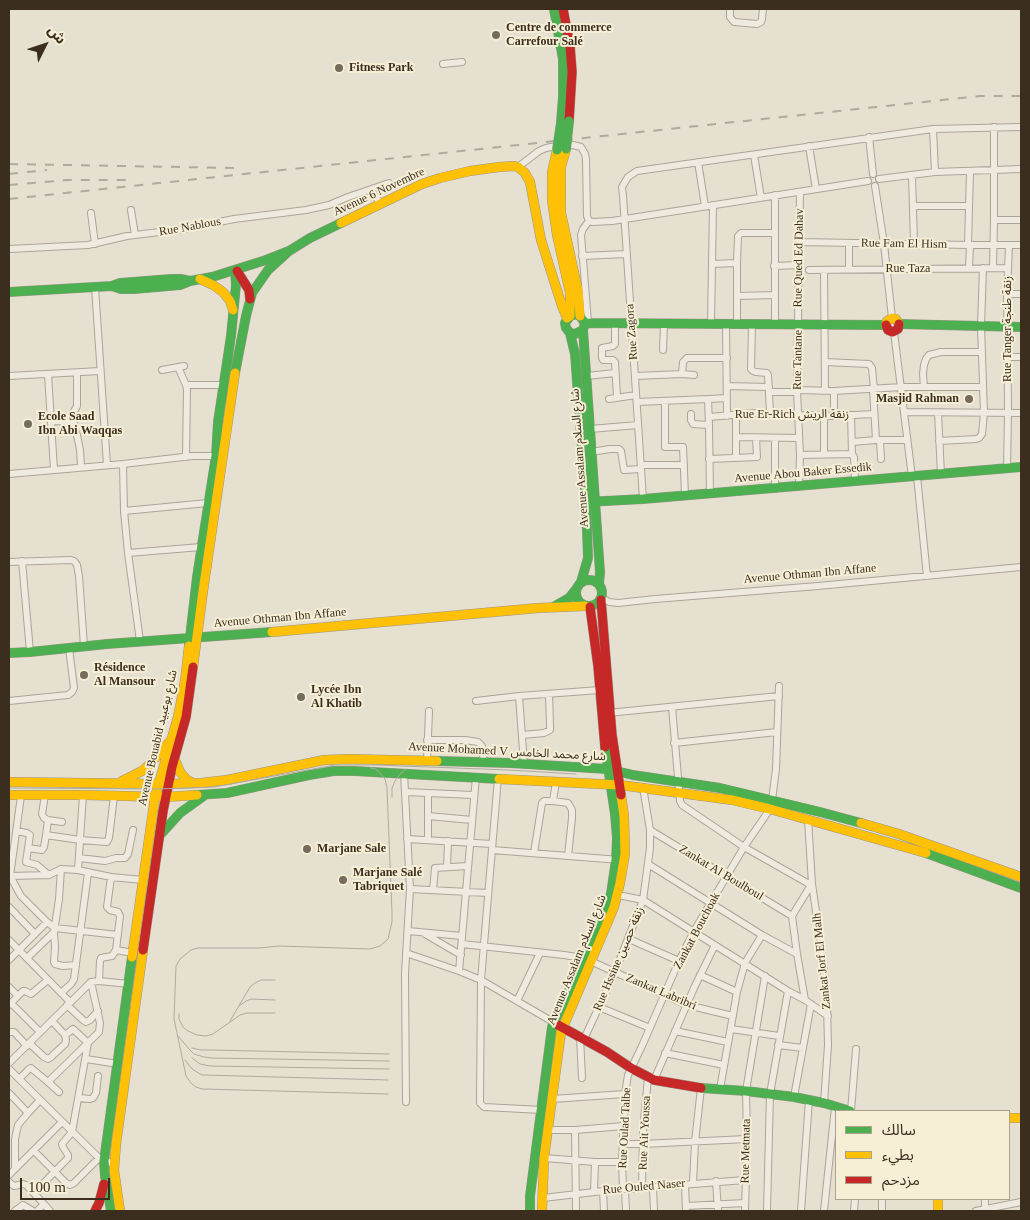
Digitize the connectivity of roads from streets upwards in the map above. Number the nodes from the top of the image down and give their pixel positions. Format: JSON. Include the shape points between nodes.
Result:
{"nodes":[{"id":1,"x":554,"y":9,"type":"edge"},
{"id":2,"x":563,"y":9,"type":"edge"},
{"id":3,"x":730,"y":9,"type":"edge"},
{"id":4,"x":763,"y":9,"type":"edge"},
{"id":5,"x":462,"y":62,"type":"dead end"},
{"id":6,"x":443,"y":64,"type":"dead end"},
{"id":7,"x":565,"y":122,"type":"junction"},
{"id":8,"x":1021,"y":126,"type":"edge"},
{"id":9,"x":994,"y":127,"type":"junction"},
{"id":10,"x":932,"y":129,"type":"junction"},
{"id":11,"x":869,"y":137,"type":"junction"},
{"id":12,"x":809,"y":146,"type":"junction"},
{"id":13,"x":562,"y":150,"type":"junction"},
{"id":14,"x":754,"y":155,"type":"junction"},
{"id":15,"x":698,"y":162,"type":"junction"},
{"id":16,"x":518,"y":167,"type":"junction"},
{"id":17,"x":1021,"y":169,"type":"edge"},
{"id":18,"x":970,"y":170,"type":"junction"},
{"id":19,"x":994,"y":170,"type":"junction"},
{"id":20,"x":935,"y":172,"type":"junction"},
{"id":21,"x":912,"y":175,"type":"junction"},
{"id":22,"x":876,"y":176,"type":"junction"},
{"id":23,"x":868,"y":180,"type":"junction"},
{"id":24,"x":389,"y":184,"type":"dead end"},
{"id":25,"x":875,"y":186,"type":"junction"},
{"id":26,"x":816,"y":189,"type":"junction"},
{"id":27,"x":800,"y":192,"type":"junction"},
{"id":28,"x":371,"y":193,"type":"junction"},
{"id":29,"x":775,"y":195,"type":"junction"},
{"id":30,"x":761,"y":198,"type":"junction"},
{"id":31,"x":380,"y":203,"type":"junction"},
{"id":32,"x":709,"y":205,"type":"junction"},
{"id":33,"x":914,"y":206,"type":"junction"},
{"id":34,"x":968,"y":206,"type":"junction"},
{"id":35,"x":131,"y":210,"type":"dead end"},
{"id":36,"x":91,"y":213,"type":"dead end"},
{"id":37,"x":624,"y":219,"type":"junction"},
{"id":38,"x":994,"y":220,"type":"junction"},
{"id":39,"x":1021,"y":220,"type":"edge"},
{"id":40,"x":589,"y":221,"type":"junction"},
{"id":41,"x":774,"y":233,"type":"junction"},
{"id":42,"x":135,"y":235,"type":"junction"},
{"id":43,"x":799,"y":242,"type":"junction"},
{"id":44,"x":849,"y":243,"type":"junction"},
{"id":45,"x":914,"y":243,"type":"junction"},
{"id":46,"x":95,"y":244,"type":"junction"},
{"id":47,"x":884,"y":244,"type":"junction"},
{"id":48,"x":969,"y":245,"type":"junction"},
{"id":49,"x":993,"y":245,"type":"junction"},
{"id":50,"x":1009,"y":245,"type":"junction"},
{"id":51,"x":1021,"y":245,"type":"edge"},
{"id":52,"x":9,"y":248,"type":"edge"},
{"id":53,"x":289,"y":251,"type":"junction"},
{"id":54,"x":626,"y":254,"type":"junction"},
{"id":55,"x":582,"y":256,"type":"junction"},
{"id":56,"x":737,"y":263,"type":"junction"},
{"id":57,"x":712,"y":264,"type":"junction"},
{"id":58,"x":799,"y":265,"type":"junction"},
{"id":59,"x":774,"y":266,"type":"junction"},
{"id":60,"x":969,"y":268,"type":"junction"},
{"id":61,"x":983,"y":268,"type":"junction"},
{"id":62,"x":993,"y":268,"type":"junction"},
{"id":63,"x":1008,"y":268,"type":"junction"},
{"id":64,"x":849,"y":269,"type":"junction"},
{"id":65,"x":886,"y":269,"type":"junction"},
{"id":66,"x":236,"y":270,"type":"junction"},
{"id":67,"x":809,"y":270,"type":"dead end"},
{"id":68,"x":824,"y":270,"type":"junction"},
{"id":69,"x":200,"y":279,"type":"junction"},
{"id":70,"x":96,"y":287,"type":"junction"},
{"id":71,"x":9,"y":292,"type":"edge"},
{"id":72,"x":1007,"y":294,"type":"junction"},
{"id":73,"x":1021,"y":294,"type":"edge"},
{"id":74,"x":775,"y":295,"type":"junction"},
{"id":75,"x":737,"y":296,"type":"junction"},
{"id":76,"x":250,"y":300,"type":"junction"},
{"id":77,"x":570,"y":300,"type":"junction"},
{"id":78,"x":560,"y":302,"type":"junction"},
{"id":79,"x":234,"y":312,"type":"junction"},
{"id":80,"x":568,"y":317,"type":"junction"},
{"id":81,"x":889,"y":321,"type":"junction"},
{"id":82,"x":584,"y":323,"type":"junction"},
{"id":83,"x":614,"y":323,"type":"junction"},
{"id":84,"x":632,"y":323,"type":"junction"},
{"id":85,"x":664,"y":324,"type":"junction"},
{"id":86,"x":711,"y":324,"type":"junction"},
{"id":87,"x":726,"y":324,"type":"junction"},
{"id":88,"x":737,"y":324,"type":"junction"},
{"id":89,"x":752,"y":324,"type":"junction"},
{"id":90,"x":775,"y":324,"type":"junction"},
{"id":91,"x":798,"y":324,"type":"junction"},
{"id":92,"x":825,"y":324,"type":"junction"},
{"id":93,"x":981,"y":326,"type":"junction"},
{"id":94,"x":1008,"y":327,"type":"junction"},
{"id":95,"x":1021,"y":327,"type":"edge"},
{"id":96,"x":897,"y":328,"type":"junction"},
{"id":97,"x":570,"y":332,"type":"junction"},
{"id":98,"x":663,"y":350,"type":"dead end"},
{"id":99,"x":982,"y":352,"type":"junction"},
{"id":100,"x":1021,"y":356,"type":"edge"},
{"id":101,"x":1008,"y":357,"type":"junction"},
{"id":102,"x":726,"y":358,"type":"junction"},
{"id":103,"x":825,"y":362,"type":"junction"},
{"id":104,"x":100,"y":370,"type":"junction"},
{"id":105,"x":162,"y":370,"type":"dead end"},
{"id":106,"x":77,"y":373,"type":"junction"},
{"id":107,"x":615,"y":373,"type":"junction"},
{"id":108,"x":48,"y":374,"type":"junction"},
{"id":109,"x":682,"y":374,"type":"junction"},
{"id":110,"x":694,"y":375,"type":"dead end"},
{"id":111,"x":9,"y":376,"type":"edge"},
{"id":112,"x":587,"y":376,"type":"junction"},
{"id":113,"x":635,"y":376,"type":"junction"},
{"id":114,"x":186,"y":385,"type":"junction"},
{"id":115,"x":224,"y":385,"type":"junction"},
{"id":116,"x":727,"y":386,"type":"junction"},
{"id":117,"x":902,"y":387,"type":"junction"},
{"id":118,"x":924,"y":387,"type":"junction"},
{"id":119,"x":982,"y":387,"type":"junction"},
{"id":120,"x":769,"y":389,"type":"junction"},
{"id":121,"x":874,"y":389,"type":"junction"},
{"id":122,"x":825,"y":390,"type":"junction"},
{"id":123,"x":797,"y":391,"type":"junction"},
{"id":124,"x":834,"y":391,"type":"junction"},
{"id":125,"x":609,"y":398,"type":"dead end"},
{"id":126,"x":617,"y":398,"type":"junction"},
{"id":127,"x":636,"y":398,"type":"junction"},
{"id":128,"x":727,"y":398,"type":"junction"},
{"id":129,"x":708,"y":399,"type":"junction"},
{"id":130,"x":665,"y":401,"type":"junction"},
{"id":131,"x":904,"y":412,"type":"junction"},
{"id":132,"x":770,"y":413,"type":"junction"},
{"id":133,"x":938,"y":413,"type":"junction"},
{"id":134,"x":984,"y":413,"type":"junction"},
{"id":135,"x":1008,"y":413,"type":"junction"},
{"id":136,"x":1021,"y":413,"type":"edge"},
{"id":137,"x":691,"y":414,"type":"dead end"},
{"id":138,"x":874,"y":414,"type":"junction"},
{"id":139,"x":736,"y":415,"type":"junction"},
{"id":140,"x":798,"y":415,"type":"junction"},
{"id":141,"x":850,"y":415,"type":"junction"},
{"id":142,"x":727,"y":416,"type":"junction"},
{"id":143,"x":824,"y":416,"type":"junction"},
{"id":144,"x":834,"y":416,"type":"junction"},
{"id":145,"x":709,"y":417,"type":"junction"},
{"id":146,"x":51,"y":421,"type":"junction"},
{"id":147,"x":74,"y":422,"type":"junction"},
{"id":148,"x":710,"y":424,"type":"junction"},
{"id":149,"x":638,"y":425,"type":"junction"},
{"id":150,"x":590,"y":429,"type":"junction"},
{"id":151,"x":736,"y":437,"type":"junction"},
{"id":152,"x":756,"y":438,"type":"junction"},
{"id":153,"x":775,"y":438,"type":"junction"},
{"id":154,"x":799,"y":438,"type":"junction"},
{"id":155,"x":878,"y":440,"type":"junction"},
{"id":156,"x":908,"y":440,"type":"junction"},
{"id":157,"x":939,"y":441,"type":"junction"},
{"id":158,"x":852,"y":442,"type":"junction"},
{"id":159,"x":591,"y":452,"type":"junction"},
{"id":160,"x":824,"y":454,"type":"junction"},
{"id":161,"x":852,"y":454,"type":"junction"},
{"id":162,"x":219,"y":456,"type":"junction"},
{"id":163,"x":800,"y":456,"type":"junction"},
{"id":164,"x":186,"y":457,"type":"junction"},
{"id":165,"x":736,"y":458,"type":"junction"},
{"id":166,"x":709,"y":459,"type":"junction"},
{"id":167,"x":881,"y":460,"type":"dead end"},
{"id":168,"x":123,"y":464,"type":"junction"},
{"id":169,"x":107,"y":465,"type":"junction"},
{"id":170,"x":684,"y":465,"type":"junction"},
{"id":171,"x":81,"y":467,"type":"junction"},
{"id":172,"x":641,"y":467,"type":"junction"},
{"id":173,"x":1021,"y":467,"type":"edge"},
{"id":174,"x":1007,"y":469,"type":"junction"},
{"id":175,"x":54,"y":470,"type":"junction"},
{"id":176,"x":9,"y":474,"type":"edge"},
{"id":177,"x":941,"y":474,"type":"junction"},
{"id":178,"x":915,"y":477,"type":"junction"},
{"id":179,"x":855,"y":482,"type":"junction"},
{"id":180,"x":799,"y":486,"type":"junction"},
{"id":181,"x":775,"y":488,"type":"junction"},
{"id":182,"x":710,"y":493,"type":"junction"},
{"id":183,"x":685,"y":495,"type":"junction"},
{"id":184,"x":643,"y":499,"type":"junction"},
{"id":185,"x":591,"y":502,"type":"junction"},
{"id":186,"x":208,"y":503,"type":"junction"},
{"id":187,"x":124,"y":511,"type":"junction"},
{"id":188,"x":201,"y":547,"type":"junction"},
{"id":189,"x":128,"y":553,"type":"junction"},
{"id":190,"x":22,"y":561,"type":"junction"},
{"id":191,"x":9,"y":562,"type":"edge"},
{"id":192,"x":1021,"y":567,"type":"edge"},
{"id":193,"x":927,"y":576,"type":"junction"},
{"id":194,"x":599,"y":584,"type":"junction"},
{"id":195,"x":579,"y":585,"type":"junction"},
{"id":196,"x":601,"y":599,"type":"junction"},
{"id":197,"x":587,"y":606,"type":"junction"},
{"id":198,"x":552,"y":607,"type":"junction"},
{"id":199,"x":193,"y":637,"type":"junction"},
{"id":200,"x":140,"y":641,"type":"junction"},
{"id":201,"x":84,"y":646,"type":"junction"},
{"id":202,"x":69,"y":648,"type":"junction"},
{"id":203,"x":30,"y":652,"type":"junction"},
{"id":204,"x":9,"y":653,"type":"edge"},
{"id":205,"x":779,"y":686,"type":"dead end"},
{"id":206,"x":600,"y":690,"type":"junction"},
{"id":207,"x":549,"y":694,"type":"junction"},
{"id":208,"x":519,"y":696,"type":"junction"},
{"id":209,"x":779,"y":696,"type":"junction"},
{"id":210,"x":9,"y":701,"type":"edge"},
{"id":211,"x":476,"y":701,"type":"dead end"},
{"id":212,"x":672,"y":707,"type":"junction"},
{"id":213,"x":429,"y":712,"type":"dead end"},
{"id":214,"x":606,"y":713,"type":"junction"},
{"id":215,"x":777,"y":732,"type":"junction"},
{"id":216,"x":522,"y":735,"type":"junction"},
{"id":217,"x":170,"y":740,"type":"junction"},
{"id":218,"x":428,"y":740,"type":"junction"},
{"id":219,"x":674,"y":743,"type":"junction"},
{"id":220,"x":175,"y":760,"type":"junction"},
{"id":221,"x":427,"y":761,"type":"junction"},
{"id":222,"x":484,"y":763,"type":"junction"},
{"id":223,"x":524,"y":764,"type":"junction"},
{"id":224,"x":607,"y":770,"type":"junction"},
{"id":225,"x":618,"y":771,"type":"junction"},
{"id":226,"x":404,"y":773,"type":"junction"},
{"id":227,"x":476,"y":777,"type":"junction"},
{"id":228,"x":498,"y":778,"type":"junction"},
{"id":229,"x":678,"y":781,"type":"junction"},
{"id":230,"x":9,"y":782,"type":"edge"},
{"id":231,"x":556,"y":782,"type":"junction"},
{"id":232,"x":117,"y":783,"type":"junction"},
{"id":233,"x":159,"y":784,"type":"junction"},
{"id":234,"x":169,"y":784,"type":"junction"},
{"id":235,"x":193,"y":784,"type":"junction"},
{"id":236,"x":615,"y":785,"type":"junction"},
{"id":237,"x":643,"y":787,"type":"junction"},
{"id":238,"x":406,"y":792,"type":"junction"},
{"id":239,"x":680,"y":792,"type":"junction"},
{"id":240,"x":428,"y":793,"type":"junction"},
{"id":241,"x":207,"y":794,"type":"junction"},
{"id":242,"x":9,"y":795,"type":"edge"},
{"id":243,"x":45,"y":795,"type":"junction"},
{"id":244,"x":82,"y":795,"type":"junction"},
{"id":245,"x":474,"y":795,"type":"junction"},
{"id":246,"x":21,"y":796,"type":"junction"},
{"id":247,"x":114,"y":796,"type":"junction"},
{"id":248,"x":155,"y":797,"type":"junction"},
{"id":249,"x":166,"y":797,"type":"junction"},
{"id":250,"x":553,"y":801,"type":"junction"},
{"id":251,"x":771,"y":804,"type":"junction"},
{"id":252,"x":428,"y":816,"type":"junction"},
{"id":253,"x":808,"y":819,"type":"junction"},
{"id":254,"x":48,"y":820,"type":"junction"},
{"id":255,"x":472,"y":820,"type":"junction"},
{"id":256,"x":62,"y":822,"type":"dead end"},
{"id":257,"x":133,"y":830,"type":"dead end"},
{"id":258,"x":650,"y":830,"type":"junction"},
{"id":259,"x":16,"y":831,"type":"junction"},
{"id":260,"x":160,"y":834,"type":"junction"},
{"id":261,"x":46,"y":835,"type":"junction"},
{"id":262,"x":407,"y":839,"type":"junction"},
{"id":263,"x":80,"y":840,"type":"junction"},
{"id":264,"x":428,"y":840,"type":"junction"},
{"id":265,"x":448,"y":841,"type":"junction"},
{"id":266,"x":470,"y":842,"type":"junction"},
{"id":267,"x":492,"y":847,"type":"junction"},
{"id":268,"x":744,"y":847,"type":"junction"},
{"id":269,"x":28,"y":848,"type":"junction"},
{"id":270,"x":534,"y":853,"type":"junction"},
{"id":271,"x":568,"y":856,"type":"junction"},
{"id":272,"x":79,"y":858,"type":"junction"},
{"id":273,"x":620,"y":860,"type":"junction"},
{"id":274,"x":648,"y":864,"type":"junction"},
{"id":275,"x":468,"y":866,"type":"junction"},
{"id":276,"x":447,"y":867,"type":"junction"},
{"id":277,"x":61,"y":869,"type":"junction"},
{"id":278,"x":78,"y":870,"type":"junction"},
{"id":279,"x":88,"y":873,"type":"junction"},
{"id":280,"x":49,"y":875,"type":"junction"},
{"id":281,"x":9,"y":876,"type":"edge"},
{"id":282,"x":727,"y":876,"type":"junction"},
{"id":283,"x":111,"y":877,"type":"junction"},
{"id":284,"x":1021,"y":877,"type":"edge"},
{"id":285,"x":143,"y":880,"type":"junction"},
{"id":286,"x":812,"y":885,"type":"junction"},
{"id":287,"x":1021,"y":888,"type":"edge"},
{"id":288,"x":410,"y":889,"type":"junction"},
{"id":289,"x":433,"y":890,"type":"junction"},
{"id":290,"x":466,"y":892,"type":"junction"},
{"id":291,"x":488,"y":893,"type":"junction"},
{"id":292,"x":614,"y":895,"type":"junction"},
{"id":293,"x":644,"y":900,"type":"junction"},
{"id":294,"x":710,"y":904,"type":"junction"},
{"id":295,"x":9,"y":907,"type":"edge"},
{"id":296,"x":792,"y":916,"type":"junction"},
{"id":297,"x":47,"y":922,"type":"junction"},
{"id":298,"x":54,"y":930,"type":"junction"},
{"id":299,"x":408,"y":931,"type":"junction"},
{"id":300,"x":694,"y":931,"type":"junction"},
{"id":301,"x":81,"y":932,"type":"junction"},
{"id":302,"x":421,"y":932,"type":"junction"},
{"id":303,"x":35,"y":934,"type":"junction"},
{"id":304,"x":118,"y":935,"type":"junction"},
{"id":305,"x":762,"y":935,"type":"junction"},
{"id":306,"x":462,"y":936,"type":"junction"},
{"id":307,"x":629,"y":939,"type":"junction"},
{"id":308,"x":9,"y":940,"type":"edge"},
{"id":309,"x":462,"y":944,"type":"junction"},
{"id":310,"x":715,"y":945,"type":"junction"},
{"id":311,"x":484,"y":946,"type":"junction"},
{"id":312,"x":19,"y":950,"type":"junction"},
{"id":313,"x":116,"y":950,"type":"junction"},
{"id":314,"x":133,"y":953,"type":"junction"},
{"id":315,"x":406,"y":953,"type":"junction"},
{"id":316,"x":540,"y":953,"type":"junction"},
{"id":317,"x":796,"y":954,"type":"junction"},
{"id":318,"x":461,"y":955,"type":"junction"},
{"id":319,"x":27,"y":958,"type":"junction"},
{"id":320,"x":588,"y":959,"type":"junction"},
{"id":321,"x":9,"y":960,"type":"edge"},
{"id":322,"x":679,"y":962,"type":"junction"},
{"id":323,"x":745,"y":963,"type":"junction"},
{"id":324,"x":76,"y":965,"type":"junction"},
{"id":325,"x":459,"y":970,"type":"junction"},
{"id":326,"x":615,"y":972,"type":"junction"},
{"id":327,"x":700,"y":975,"type":"junction"},
{"id":328,"x":765,"y":976,"type":"junction"},
{"id":329,"x":48,"y":980,"type":"junction"},
{"id":330,"x":481,"y":980,"type":"junction"},
{"id":331,"x":95,"y":981,"type":"junction"},
{"id":332,"x":129,"y":984,"type":"junction"},
{"id":333,"x":9,"y":987,"type":"edge"},
{"id":334,"x":788,"y":991,"type":"junction"},
{"id":335,"x":737,"y":992,"type":"junction"},
{"id":336,"x":61,"y":993,"type":"junction"},
{"id":337,"x":664,"y":995,"type":"junction"},
{"id":338,"x":18,"y":996,"type":"junction"},
{"id":339,"x":805,"y":1000,"type":"junction"},
{"id":340,"x":517,"y":1001,"type":"junction"},
{"id":341,"x":10,"y":1004,"type":"edge"},
{"id":342,"x":69,"y":1004,"type":"junction"},
{"id":343,"x":811,"y":1004,"type":"junction"},
{"id":344,"x":687,"y":1005,"type":"junction"},
{"id":345,"x":600,"y":1007,"type":"junction"},
{"id":346,"x":98,"y":1011,"type":"junction"},
{"id":347,"x":733,"y":1016,"type":"junction"},
{"id":348,"x":828,"y":1016,"type":"junction"},
{"id":349,"x":52,"y":1020,"type":"junction"},
{"id":350,"x":554,"y":1022,"type":"junction"},
{"id":351,"x":562,"y":1028,"type":"junction"},
{"id":352,"x":650,"y":1028,"type":"junction"},
{"id":353,"x":731,"y":1029,"type":"junction"},
{"id":354,"x":675,"y":1031,"type":"junction"},
{"id":355,"x":9,"y":1032,"type":"edge"},
{"id":356,"x":40,"y":1032,"type":"junction"},
{"id":357,"x":756,"y":1032,"type":"junction"},
{"id":358,"x":65,"y":1035,"type":"junction"},
{"id":359,"x":779,"y":1036,"type":"junction"},
{"id":360,"x":582,"y":1038,"type":"junction"},
{"id":361,"x":728,"y":1042,"type":"junction"},
{"id":362,"x":88,"y":1043,"type":"junction"},
{"id":363,"x":28,"y":1044,"type":"junction"},
{"id":364,"x":778,"y":1045,"type":"junction"},
{"id":365,"x":803,"y":1048,"type":"junction"},
{"id":366,"x":856,"y":1050,"type":"dead end"},
{"id":367,"x":665,"y":1053,"type":"junction"},
{"id":368,"x":86,"y":1059,"type":"junction"},
{"id":369,"x":9,"y":1063,"type":"edge"},
{"id":370,"x":118,"y":1064,"type":"junction"},
{"id":371,"x":724,"y":1065,"type":"junction"},
{"id":372,"x":631,"y":1068,"type":"junction"},
{"id":373,"x":9,"y":1069,"type":"edge"},
{"id":374,"x":98,"y":1076,"type":"dead end"},
{"id":375,"x":582,"y":1078,"type":"dead end"},
{"id":376,"x":18,"y":1079,"type":"junction"},
{"id":377,"x":651,"y":1079,"type":"junction"},
{"id":378,"x":48,"y":1082,"type":"junction"},
{"id":379,"x":701,"y":1088,"type":"junction"},
{"id":380,"x":720,"y":1089,"type":"junction"},
{"id":381,"x":746,"y":1091,"type":"junction"},
{"id":382,"x":59,"y":1092,"type":"dead end"},
{"id":383,"x":9,"y":1093,"type":"edge"},
{"id":384,"x":625,"y":1094,"type":"junction"},
{"id":385,"x":770,"y":1094,"type":"junction"},
{"id":386,"x":794,"y":1097,"type":"junction"},
{"id":387,"x":79,"y":1098,"type":"junction"},
{"id":388,"x":552,"y":1099,"type":"junction"},
{"id":389,"x":40,"y":1100,"type":"junction"},
{"id":390,"x":809,"y":1100,"type":"junction"},
{"id":391,"x":406,"y":1102,"type":"dead end"},
{"id":392,"x":824,"y":1103,"type":"junction"},
{"id":393,"x":835,"y":1107,"type":"junction"},
{"id":394,"x":542,"y":1110,"type":"junction"},
{"id":395,"x":847,"y":1110,"type":"edge"},
{"id":396,"x":851,"y":1110,"type":"edge"},
{"id":397,"x":28,"y":1113,"type":"junction"},
{"id":398,"x":62,"y":1122,"type":"junction"},
{"id":399,"x":624,"y":1126,"type":"junction"},
{"id":400,"x":548,"y":1130,"type":"junction"},
{"id":401,"x":575,"y":1130,"type":"junction"},
{"id":402,"x":72,"y":1132,"type":"junction"},
{"id":403,"x":12,"y":1139,"type":"edge"},
{"id":404,"x":747,"y":1139,"type":"junction"},
{"id":405,"x":695,"y":1142,"type":"junction"},
{"id":406,"x":623,"y":1144,"type":"junction"},
{"id":407,"x":642,"y":1144,"type":"junction"},
{"id":408,"x":34,"y":1151,"type":"junction"},
{"id":409,"x":544,"y":1158,"type":"junction"},
{"id":410,"x":575,"y":1160,"type":"junction"},
{"id":411,"x":106,"y":1161,"type":"junction"},
{"id":412,"x":594,"y":1162,"type":"junction"},
{"id":413,"x":622,"y":1162,"type":"junction"},
{"id":414,"x":15,"y":1169,"type":"junction"},
{"id":415,"x":55,"y":1172,"type":"junction"},
{"id":416,"x":9,"y":1175,"type":"edge"},
{"id":417,"x":105,"y":1176,"type":"junction"},
{"id":418,"x":746,"y":1180,"type":"junction"},
{"id":419,"x":9,"y":1182,"type":"edge"},
{"id":420,"x":716,"y":1182,"type":"junction"},
{"id":421,"x":693,"y":1183,"type":"junction"},
{"id":422,"x":685,"y":1184,"type":"junction"},
{"id":423,"x":653,"y":1187,"type":"junction"},
{"id":424,"x":642,"y":1188,"type":"junction"},
{"id":425,"x":624,"y":1189,"type":"junction"},
{"id":426,"x":603,"y":1191,"type":"junction"},
{"id":427,"x":594,"y":1192,"type":"junction"},
{"id":428,"x":34,"y":1193,"type":"junction"},
{"id":429,"x":575,"y":1194,"type":"junction"},
{"id":430,"x":542,"y":1198,"type":"junction"},
{"id":431,"x":985,"y":1200,"type":"edge"},
{"id":432,"x":1021,"y":1202,"type":"edge"},
{"id":433,"x":745,"y":1203,"type":"junction"},
{"id":434,"x":44,"y":1204,"type":"junction"},
{"id":435,"x":686,"y":1208,"type":"edge"},
{"id":436,"x":718,"y":1208,"type":"edge"},
{"id":437,"x":1004,"y":1209,"type":"edge"},
{"id":438,"x":985,"y":1210,"type":"junction"},
{"id":439,"x":15,"y":1211,"type":"edge"},
{"id":440,"x":35,"y":1211,"type":"edge"},
{"id":441,"x":50,"y":1211,"type":"edge"},
{"id":442,"x":95,"y":1211,"type":"edge"},
{"id":443,"x":111,"y":1211,"type":"edge"},
{"id":444,"x":120,"y":1211,"type":"edge"},
{"id":445,"x":530,"y":1211,"type":"edge"},
{"id":446,"x":542,"y":1211,"type":"edge"},
{"id":447,"x":576,"y":1211,"type":"edge"},
{"id":448,"x":604,"y":1211,"type":"edge"},
{"id":449,"x":626,"y":1211,"type":"edge"},
{"id":450,"x":654,"y":1211,"type":"edge"},
{"id":451,"x":745,"y":1211,"type":"edge"},
{"id":452,"x":767,"y":1211,"type":"edge"},
{"id":453,"x":801,"y":1211,"type":"edge"},
{"id":454,"x":824,"y":1211,"type":"edge"},
{"id":455,"x":976,"y":1211,"type":"edge"}],
"edges":[{"from":1,"to":7,"type":"street","name":"Avenue Assalam شارع السلام","via":[[563,59]]},
{"from":2,"to":7,"type":"street","name":"Avenue Assalam شارع السلام","via":[[572,72]]},
{"from":3,"to":4,"type":"street","via":[[734,22],[757,24],[762,19]]},
{"from":5,"to":6,"type":"street"},
{"from":7,"to":13,"type":"street","name":"Avenue Assalam شارع السلام","bridge":true},
{"from":8,"to":9,"type":"street"},
{"from":9,"to":10,"type":"street"},
{"from":9,"to":19,"type":"street"},
{"from":10,"to":11,"type":"street"},
{"from":10,"to":20,"type":"street"},
{"from":11,"to":12,"type":"street"},
{"from":11,"to":22,"type":"street"},
{"from":12,"to":14,"type":"street"},
{"from":12,"to":26,"type":"street"},
{"from":13,"to":77,"type":"street","name":"Avenue Assalam شارع السلام","via":[[552,172],[552,200]]},
{"from":13,"to":82,"type":"street","name":"Avenue Assalam شارع السلام","via":[[561,212]]},
{"from":14,"to":15,"type":"street"},
{"from":14,"to":30,"type":"street"},
{"from":15,"to":32,"type":"street"},
{"from":15,"to":37,"type":"street","name":"Rue Zagora","via":[[637,171],[628,177],[622,187]]},
{"from":16,"to":31,"type":"street","name":"Avenue 6 Novembre","via":[[470,171],[440,178]]},
{"from":16,"to":40,"type":"street","via":[[546,148],[581,147],[585,154]]},
{"from":16,"to":78,"type":"street","via":[[532,186],[541,240]]},
{"from":17,"to":19,"type":"street"},
{"from":18,"to":19,"type":"street"},
{"from":18,"to":20,"type":"street"},
{"from":18,"to":34,"type":"street"},
{"from":19,"to":38,"type":"street"},
{"from":20,"to":21,"type":"street"},
{"from":21,"to":22,"type":"street"},
{"from":21,"to":33,"type":"street"},
{"from":22,"to":23,"type":"street","via":[[869,176]]},
{"from":22,"to":25,"type":"street","via":[[878,183]]},
{"from":23,"to":25,"type":"street"},
{"from":23,"to":26,"type":"street"},
{"from":24,"to":28,"type":"street","name":"Rue Nablous"},
{"from":25,"to":47,"type":"street"},
{"from":26,"to":27,"type":"street"},
{"from":27,"to":29,"type":"street"},
{"from":27,"to":43,"type":"street","name":"Rue Qued Ed Dahav"},
{"from":28,"to":31,"type":"street"},
{"from":28,"to":42,"type":"street","name":"Rue Nablous","via":[[348,197],[329,206]]},
{"from":29,"to":30,"type":"street"},
{"from":29,"to":41,"type":"street"},
{"from":30,"to":32,"type":"street"},
{"from":31,"to":53,"type":"street","name":"Avenue 6 Novembre"},
{"from":32,"to":37,"type":"street"},
{"from":32,"to":57,"type":"street"},
{"from":33,"to":34,"type":"street"},
{"from":33,"to":45,"type":"street"},
{"from":34,"to":48,"type":"street"},
{"from":35,"to":42,"type":"street"},
{"from":36,"to":46,"type":"street"},
{"from":37,"to":40,"type":"street"},
{"from":37,"to":54,"type":"street","name":"Rue Zagora"},
{"from":38,"to":39,"type":"street"},
{"from":38,"to":49,"type":"street"},
{"from":40,"to":55,"type":"street","via":[[582,232]]},
{"from":41,"to":56,"type":"street","via":[[739,234]]},
{"from":41,"to":59,"type":"street"},
{"from":42,"to":46,"type":"street","name":"Rue Nablous"},
{"from":43,"to":44,"type":"street","name":"Rue Fam El Hism"},
{"from":43,"to":58,"type":"street","name":"Rue Qued Ed Dahav"},
{"from":44,"to":47,"type":"street","name":"Rue Fam El Hism"},
{"from":44,"to":64,"type":"street"},
{"from":45,"to":47,"type":"street","name":"Rue Fam El Hism"},
{"from":45,"to":48,"type":"street","name":"Rue Fam El Hism"},
{"from":46,"to":52,"type":"street","name":"Rue Nablous"},
{"from":47,"to":65,"type":"street"},
{"from":48,"to":49,"type":"street","name":"Rue Fam El Hism"},
{"from":48,"to":60,"type":"street"},
{"from":49,"to":50,"type":"street","name":"Rue Fam El Hism"},
{"from":49,"to":62,"type":"street"},
{"from":50,"to":51,"type":"street","name":"Rue Fam El Hism"},
{"from":50,"to":63,"type":"street","name":"Rue Tanger زنقة طنجة"},
{"from":53,"to":66,"type":"street","name":"Avenue 6 Novembre"},
{"from":53,"to":76,"type":"street","name":"Avenue Bouabid شارع بوعبيد","via":[[268,270]]},
{"from":54,"to":55,"type":"street"},
{"from":54,"to":84,"type":"street","name":"Rue Zagora"},
{"from":55,"to":82,"type":"street"},
{"from":56,"to":57,"type":"street"},
{"from":56,"to":75,"type":"street"},
{"from":57,"to":86,"type":"street"},
{"from":58,"to":59,"type":"street"},
{"from":58,"to":91,"type":"street","name":"Rue Qued Ed Dahav"},
{"from":59,"to":74,"type":"street"},
{"from":60,"to":61,"type":"street","name":"Rue Taza"},
{"from":60,"to":65,"type":"street","name":"Rue Taza"},
{"from":61,"to":62,"type":"street","name":"Rue Taza"},
{"from":61,"to":93,"type":"street"},
{"from":62,"to":63,"type":"street","name":"Rue Taza"},
{"from":63,"to":72,"type":"street","name":"Rue Tanger زنقة طنجة"},
{"from":64,"to":65,"type":"street","name":"Rue Taza"},
{"from":64,"to":68,"type":"street","name":"Rue Taza"},
{"from":65,"to":81,"type":"street"},
{"from":66,"to":69,"type":"street","name":"Avenue 6 Novembre"},
{"from":66,"to":76,"type":"street","via":[[249,290]]},
{"from":66,"to":79,"type":"street","name":"Avenue Bouabid شارع بوعبيد"},
{"from":67,"to":68,"type":"street","name":"Rue Taza"},
{"from":68,"to":92,"type":"street"},
{"from":69,"to":70,"type":"street","name":"Avenue 6 Novembre"},
{"from":69,"to":79,"type":"street","via":[[223,292]]},
{"from":70,"to":71,"type":"street","name":"Avenue 6 Novembre"},
{"from":70,"to":104,"type":"street"},
{"from":72,"to":73,"type":"street"},
{"from":72,"to":94,"type":"street","name":"Rue Tanger زنقة طنجة"},
{"from":74,"to":75,"type":"street"},
{"from":74,"to":90,"type":"street"},
{"from":75,"to":88,"type":"street"},
{"from":76,"to":162,"type":"street","name":"Avenue Bouabid شارع بوعبيد"},
{"from":77,"to":78,"type":"street","via":[[566,306]]},
{"from":77,"to":80,"type":"street","name":"Avenue Assalam شارع السلام"},
{"from":78,"to":80,"type":"street"},
{"from":79,"to":115,"type":"street","name":"Avenue Bouabid شارع بوعبيد"},
{"from":80,"to":82,"type":"street","via":[[575,314]]},
{"from":80,"to":97,"type":"street","via":[[565,326]]},
{"from":81,"to":92,"type":"street"},
{"from":81,"to":96,"type":"street","via":[[888,330]]},
{"from":82,"to":83,"type":"street"},
{"from":82,"to":97,"type":"street","via":[[575,334]]},
{"from":82,"to":112,"type":"street","name":"Avenue Assalam شارع السلام"},
{"from":83,"to":84,"type":"street"},
{"from":83,"to":107,"type":"street","via":[[615,344],[603,347],[602,355],[603,360],[614,361]]},
{"from":84,"to":85,"type":"street"},
{"from":84,"to":113,"type":"street","name":"Rue Zagora"},
{"from":85,"to":86,"type":"street"},
{"from":85,"to":98,"type":"street"},
{"from":86,"to":87,"type":"street"},
{"from":87,"to":88,"type":"street"},
{"from":87,"to":102,"type":"street"},
{"from":88,"to":89,"type":"street"},
{"from":89,"to":90,"type":"street"},
{"from":89,"to":120,"type":"street","via":[[751,369],[767,373]]},
{"from":90,"to":91,"type":"street"},
{"from":91,"to":92,"type":"street"},
{"from":91,"to":123,"type":"street","name":"Rue Tantane"},
{"from":92,"to":103,"type":"street"},
{"from":93,"to":94,"type":"street"},
{"from":93,"to":96,"type":"street"},
{"from":93,"to":99,"type":"street"},
{"from":94,"to":95,"type":"street"},
{"from":94,"to":101,"type":"street","name":"Rue Tanger زنقة طنجة"},
{"from":96,"to":117,"type":"street"},
{"from":97,"to":185,"type":"street","name":"Avenue Assalam شارع السلام"},
{"from":99,"to":118,"type":"street","via":[[929,355],[924,365]]},
{"from":99,"to":119,"type":"street"},
{"from":100,"to":101,"type":"street"},
{"from":101,"to":135,"type":"street","name":"Rue Tanger زنقة طنجة"},
{"from":102,"to":109,"type":"street","via":[[687,358],[683,362]]},
{"from":102,"to":116,"type":"street"},
{"from":103,"to":121,"type":"street","via":[[868,363],[872,368]]},
{"from":103,"to":122,"type":"street"},
{"from":104,"to":106,"type":"street"},
{"from":104,"to":169,"type":"street"},
{"from":105,"to":114,"type":"street","via":[[181,367]]},
{"from":106,"to":108,"type":"street"},
{"from":106,"to":147,"type":"street"},
{"from":107,"to":112,"type":"street"},
{"from":107,"to":126,"type":"street"},
{"from":108,"to":111,"type":"street"},
{"from":108,"to":146,"type":"street"},
{"from":109,"to":110,"type":"street"},
{"from":109,"to":113,"type":"street"},
{"from":112,"to":150,"type":"street","name":"Avenue Assalam شارع السلام"},
{"from":113,"to":127,"type":"street","name":"Rue Zagora"},
{"from":114,"to":115,"type":"street"},
{"from":114,"to":164,"type":"street"},
{"from":115,"to":162,"type":"street","name":"Avenue Bouabid شارع بوعبيد","via":[[218,422]]},
{"from":116,"to":120,"type":"street"},
{"from":116,"to":128,"type":"street"},
{"from":117,"to":118,"type":"street"},
{"from":117,"to":121,"type":"street"},
{"from":117,"to":131,"type":"street"},
{"from":118,"to":119,"type":"street"},
{"from":119,"to":134,"type":"street"},
{"from":120,"to":123,"type":"street"},
{"from":120,"to":132,"type":"street"},
{"from":121,"to":124,"type":"street"},
{"from":121,"to":138,"type":"street"},
{"from":122,"to":123,"type":"street"},
{"from":122,"to":124,"type":"street"},
{"from":123,"to":140,"type":"street","name":"Rue Tantane"},
{"from":124,"to":144,"type":"street"},
{"from":125,"to":126,"type":"street"},
{"from":126,"to":127,"type":"street"},
{"from":127,"to":130,"type":"street"},
{"from":127,"to":149,"type":"street","name":"Rue Zagora"},
{"from":128,"to":129,"type":"street"},
{"from":128,"to":142,"type":"street"},
{"from":129,"to":130,"type":"street"},
{"from":129,"to":145,"type":"street"},
{"from":130,"to":170,"type":"street","via":[[666,447],[683,447]]},
{"from":131,"to":133,"type":"street"},
{"from":131,"to":156,"type":"street"},
{"from":132,"to":139,"type":"street","name":"Rue Er-Rich زنقة الريش"},
{"from":132,"to":140,"type":"street","name":"Rue Er-Rich زنقة الريش"},
{"from":133,"to":134,"type":"street"},
{"from":133,"to":157,"type":"street"},
{"from":134,"to":135,"type":"street"},
{"from":134,"to":157,"type":"street","via":[[979,438]]},
{"from":135,"to":136,"type":"street"},
{"from":135,"to":174,"type":"street","name":"Rue Tanger زنقة طنجة"},
{"from":137,"to":148,"type":"street","via":[[693,424]]},
{"from":138,"to":141,"type":"street","name":"Rue Er-Rich زنقة الريش"},
{"from":138,"to":155,"type":"street"},
{"from":139,"to":142,"type":"street","name":"Rue Er-Rich زنقة الريش"},
{"from":139,"to":151,"type":"street"},
{"from":140,"to":143,"type":"street","name":"Rue Er-Rich زنقة الريش"},
{"from":140,"to":154,"type":"street","name":"Rue Tantane"},
{"from":141,"to":144,"type":"street","name":"Rue Er-Rich زنقة الريش"},
{"from":141,"to":158,"type":"street"},
{"from":142,"to":145,"type":"street","name":"Rue Er-Rich زنقة الريش"},
{"from":143,"to":144,"type":"street","name":"Rue Er-Rich زنقة الريش"},
{"from":143,"to":160,"type":"street"},
{"from":145,"to":148,"type":"street"},
{"from":146,"to":147,"type":"street"},
{"from":146,"to":175,"type":"street"},
{"from":147,"to":171,"type":"street"},
{"from":148,"to":166,"type":"street"},
{"from":149,"to":150,"type":"street"},
{"from":149,"to":172,"type":"street","name":"Rue Zagora"},
{"from":150,"to":159,"type":"street","name":"Avenue Assalam شارع السلام"},
{"from":151,"to":152,"type":"street"},
{"from":151,"to":165,"type":"street"},
{"from":152,"to":153,"type":"street"},
{"from":152,"to":165,"type":"street","via":[[756,457]]},
{"from":153,"to":154,"type":"street"},
{"from":153,"to":181,"type":"street"},
{"from":154,"to":163,"type":"street","name":"Rue Tantane"},
{"from":155,"to":156,"type":"street"},
{"from":155,"to":158,"type":"street"},
{"from":155,"to":167,"type":"street"},
{"from":156,"to":178,"type":"street"},
{"from":157,"to":177,"type":"street"},
{"from":158,"to":161,"type":"street"},
{"from":159,"to":172,"type":"street","via":[[619,449],[624,470]]},
{"from":159,"to":185,"type":"street","name":"Avenue Assalam شارع السلام"},
{"from":160,"to":161,"type":"street"},
{"from":160,"to":163,"type":"street"},
{"from":161,"to":179,"type":"street"},
{"from":162,"to":164,"type":"street"},
{"from":162,"to":186,"type":"street","name":"Avenue Bouabid شارع بوعبيد"},
{"from":162,"to":199,"type":"street","name":"Avenue Bouabid شارع بوعبيد"},
{"from":163,"to":180,"type":"street","name":"Rue Tantane"},
{"from":164,"to":168,"type":"street"},
{"from":165,"to":166,"type":"street"},
{"from":166,"to":182,"type":"street"},
{"from":168,"to":169,"type":"street"},
{"from":168,"to":187,"type":"street"},
{"from":169,"to":171,"type":"street"},
{"from":170,"to":172,"type":"street"},
{"from":170,"to":183,"type":"street"},
{"from":171,"to":175,"type":"street"},
{"from":172,"to":184,"type":"street","name":"Rue Zagora"},
{"from":173,"to":174,"type":"street","name":"Avenue Abou Baker Essedik"},
{"from":174,"to":177,"type":"street","name":"Avenue Abou Baker Essedik"},
{"from":175,"to":176,"type":"street"},
{"from":177,"to":178,"type":"street","name":"Avenue Abou Baker Essedik"},
{"from":178,"to":179,"type":"street","name":"Avenue Abou Baker Essedik"},
{"from":178,"to":193,"type":"street"},
{"from":179,"to":180,"type":"street","name":"Avenue Abou Baker Essedik"},
{"from":180,"to":181,"type":"street","name":"Avenue Abou Baker Essedik"},
{"from":181,"to":182,"type":"street","name":"Avenue Abou Baker Essedik"},
{"from":182,"to":183,"type":"street","name":"Avenue Abou Baker Essedik"},
{"from":183,"to":184,"type":"street","name":"Avenue Abou Baker Essedik"},
{"from":184,"to":185,"type":"street","name":"Avenue Abou Baker Essedik"},
{"from":185,"to":194,"type":"street","name":"Avenue Assalam شارع السلام"},
{"from":185,"to":195,"type":"street","name":"Avenue Assalam شارع السلام","via":[[588,558]]},
{"from":186,"to":187,"type":"street"},
{"from":186,"to":188,"type":"street","name":"Avenue Bouabid شارع بوعبيد"},
{"from":187,"to":189,"type":"street"},
{"from":188,"to":189,"type":"street"},
{"from":188,"to":199,"type":"street","name":"Avenue Bouabid شارع بوعبيد"},
{"from":189,"to":200,"type":"street"},
{"from":190,"to":191,"type":"street"},
{"from":190,"to":201,"type":"street","via":[[71,560],[76,563]]},
{"from":190,"to":203,"type":"street"},
{"from":192,"to":193,"type":"street","name":"Avenue Othman Ibn Affane"},
{"from":193,"to":196,"type":"street","name":"Avenue Othman Ibn Affane","via":[[618,603]]},
{"from":194,"to":195,"type":"street","via":[[591,580]]},
{"from":194,"to":196,"type":"street"},
{"from":195,"to":197,"type":"street","via":[[577,599]]},
{"from":195,"to":198,"type":"street","name":"Avenue Othman Ibn Affane","via":[[571,596]]},
{"from":196,"to":197,"type":"street","via":[[595,605]]},
{"from":196,"to":214,"type":"street","name":"Avenue Assalam شارع السلام"},
{"from":197,"to":198,"type":"street","name":"Avenue Othman Ibn Affane"},
{"from":197,"to":206,"type":"street","name":"Avenue Assalam شارع السلام","via":[[595,641]]},
{"from":198,"to":199,"type":"street","name":"Avenue Othman Ibn Affane"},
{"from":199,"to":200,"type":"street","name":"Avenue Othman Ibn Affane"},
{"from":199,"to":217,"type":"street","name":"Avenue Bouabid شارع بوعبيد","via":[[183,697]]},
{"from":199,"to":220,"type":"street","name":"Avenue Bouabid شارع بوعبيد","via":[[186,717]]},
{"from":200,"to":201,"type":"street","name":"Avenue Othman Ibn Affane"},
{"from":201,"to":202,"type":"street","name":"Avenue Othman Ibn Affane"},
{"from":202,"to":203,"type":"street","name":"Avenue Othman Ibn Affane"},
{"from":202,"to":210,"type":"street","via":[[72,692]]},
{"from":203,"to":204,"type":"street","name":"Avenue Othman Ibn Affane"},
{"from":205,"to":209,"type":"street"},
{"from":206,"to":207,"type":"street"},
{"from":206,"to":214,"type":"street","name":"Avenue Assalam شارع السلام"},
{"from":207,"to":208,"type":"street"},
{"from":207,"to":216,"type":"street","via":[[550,730]]},
{"from":208,"to":211,"type":"street"},
{"from":208,"to":216,"type":"street"},
{"from":209,"to":212,"type":"street"},
{"from":209,"to":215,"type":"street"},
{"from":212,"to":214,"type":"street"},
{"from":212,"to":219,"type":"street"},
{"from":213,"to":218,"type":"street"},
{"from":214,"to":224,"type":"street","name":"Avenue Assalam شارع السلام"},
{"from":214,"to":225,"type":"street","name":"Avenue Assalam شارع السلام"},
{"from":215,"to":219,"type":"street"},
{"from":215,"to":251,"type":"street"},
{"from":216,"to":223,"type":"street"},
{"from":217,"to":232,"type":"street","via":[[142,771]]},
{"from":217,"to":233,"type":"street","name":"Avenue Bouabid شارع بوعبيد"},
{"from":218,"to":221,"type":"street"},
{"from":218,"to":222,"type":"street","via":[[478,742],[482,746]]},
{"from":219,"to":229,"type":"street"},
{"from":220,"to":234,"type":"street","name":"Avenue Bouabid شارع بوعبيد"},
{"from":220,"to":235,"type":"street","via":[[180,772]]},
{"from":221,"to":222,"type":"street","name":"Avenue Mohamed V شارع محمد الخامس"},
{"from":221,"to":235,"type":"street","name":"Avenue Mohamed V شارع محمد الخامس","via":[[324,760],[219,782]]},
{"from":222,"to":223,"type":"street","name":"Avenue Mohamed V شارع محمد الخامس"},
{"from":223,"to":224,"type":"street","name":"Avenue Mohamed V شارع محمد الخامس"},
{"from":224,"to":225,"type":"street","name":"Avenue Mohamed V شارع محمد الخامس"},
{"from":224,"to":236,"type":"street","name":"Avenue Assalam شارع السلام"},
{"from":225,"to":229,"type":"street","name":"Avenue Mohamed V شارع محمد الخامس"},
{"from":225,"to":236,"type":"street","name":"Avenue Assalam شارع السلام"},
{"from":226,"to":227,"type":"street","name":"Avenue Mohamed V شارع محمد الخامس"},
{"from":226,"to":238,"type":"street"},
{"from":226,"to":241,"type":"street","name":"Avenue Mohamed V شارع محمد الخامس","via":[[334,771]]},
{"from":227,"to":228,"type":"street","name":"Avenue Mohamed V شارع محمد الخامس"},
{"from":227,"to":245,"type":"street"},
{"from":228,"to":231,"type":"street","name":"Avenue Mohamed V شارع محمد الخامس"},
{"from":228,"to":267,"type":"street"},
{"from":229,"to":239,"type":"street"},
{"from":229,"to":251,"type":"street","name":"Avenue Mohamed V شارع محمد الخامس","via":[[720,788]]},
{"from":230,"to":232,"type":"street","name":"Avenue Mohamed V شارع محمد الخامس"},
{"from":231,"to":236,"type":"street","name":"Avenue Mohamed V شارع محمد الخامس"},
{"from":231,"to":250,"type":"street"},
{"from":232,"to":233,"type":"street","name":"Avenue Mohamed V شارع محمد الخامس"},
{"from":233,"to":234,"type":"street","name":"Avenue Mohamed V شارع محمد الخامس"},
{"from":233,"to":248,"type":"street","name":"Avenue Bouabid شارع بوعبيد"},
{"from":234,"to":235,"type":"street","name":"Avenue Mohamed V شارع محمد الخامس"},
{"from":234,"to":249,"type":"street","name":"Avenue Bouabid شارع بوعبيد"},
{"from":236,"to":237,"type":"street","name":"Avenue Mohamed V شارع محمد الخامس"},
{"from":236,"to":273,"type":"street","name":"Avenue Assalam شارع السلام","via":[[625,822],[626,847]]},
{"from":237,"to":239,"type":"street","name":"Avenue Mohamed V شارع محمد الخامس"},
{"from":237,"to":258,"type":"street","name":"Rue Hssine زنقة حصين"},
{"from":238,"to":240,"type":"street"},
{"from":238,"to":262,"type":"street"},
{"from":239,"to":251,"type":"street","name":"Avenue Mohamed V شارع محمد الخامس"},
{"from":239,"to":268,"type":"street","via":[[684,808]]},
{"from":240,"to":245,"type":"street"},
{"from":240,"to":252,"type":"street"},
{"from":241,"to":249,"type":"street","name":"Avenue Mohamed V شارع محمد الخامس"},
{"from":241,"to":260,"type":"street","via":[[180,813]]},
{"from":242,"to":246,"type":"street","name":"Avenue Mohamed V شارع محمد الخامس"},
{"from":243,"to":244,"type":"street","name":"Avenue Mohamed V شارع محمد الخامس"},
{"from":243,"to":246,"type":"street","name":"Avenue Mohamed V شارع محمد الخامس"},
{"from":243,"to":254,"type":"street","via":[[42,814]]},
{"from":244,"to":247,"type":"street","name":"Avenue Mohamed V شارع محمد الخامس"},
{"from":244,"to":263,"type":"street"},
{"from":245,"to":255,"type":"street"},
{"from":246,"to":259,"type":"street"},
{"from":247,"to":248,"type":"street","name":"Avenue Mohamed V شارع محمد الخامس"},
{"from":247,"to":263,"type":"street","via":[[108,840]]},
{"from":248,"to":249,"type":"street","name":"Avenue Mohamed V شارع محمد الخامس"},
{"from":248,"to":285,"type":"street","name":"Avenue Bouabid شارع بوعبيد"},
{"from":249,"to":260,"type":"street","name":"Avenue Bouabid شارع بوعبيد"},
{"from":250,"to":270,"type":"street","via":[[542,803]]},
{"from":250,"to":271,"type":"street","via":[[568,803],[572,810]]},
{"from":251,"to":253,"type":"street","name":"Avenue Mohamed V شارع محمد الخامس"},
{"from":251,"to":268,"type":"street","name":"Zankat Bouchoak"},
{"from":251,"to":284,"type":"street","name":"Avenue Mohamed V شارع محمد الخامس","via":[[840,817],[899,834]]},
{"from":252,"to":255,"type":"street"},
{"from":252,"to":264,"type":"street"},
{"from":253,"to":286,"type":"street","name":"Zankat Jorf El Malh"},
{"from":253,"to":287,"type":"street","name":"Avenue Mohamed V شارع محمد الخامس","via":[[933,855]]},
{"from":254,"to":256,"type":"street"},
{"from":254,"to":261,"type":"street"},
{"from":255,"to":266,"type":"street"},
{"from":257,"to":272,"type":"street","via":[[125,858],[105,861]]},
{"from":258,"to":274,"type":"street","name":"Rue Hssine زنقة حصين"},
{"from":258,"to":282,"type":"street","name":"Zankat Al Boulboul"},
{"from":259,"to":269,"type":"street","via":[[30,834]]},
{"from":259,"to":281,"type":"street"},
{"from":260,"to":411,"type":"street","name":"Avenue Bouabid شارع بوعبيد"},
{"from":261,"to":263,"type":"street"},
{"from":261,"to":269,"type":"street","via":[[42,850]]},
{"from":262,"to":264,"type":"street"},
{"from":262,"to":288,"type":"street"},
{"from":263,"to":272,"type":"street"},
{"from":264,"to":265,"type":"street"},
{"from":265,"to":266,"type":"street"},
{"from":265,"to":276,"type":"street"},
{"from":266,"to":267,"type":"street"},
{"from":266,"to":275,"type":"street"},
{"from":267,"to":270,"type":"street"},
{"from":267,"to":291,"type":"street"},
{"from":268,"to":282,"type":"street","name":"Zankat Bouchoak"},
{"from":268,"to":286,"type":"street"},
{"from":269,"to":280,"type":"street","via":[[26,862]]},
{"from":270,"to":271,"type":"street"},
{"from":271,"to":273,"type":"street"},
{"from":272,"to":278,"type":"street"},
{"from":273,"to":292,"type":"street","name":"Avenue Assalam شارع السلام"},
{"from":274,"to":293,"type":"street","name":"Rue Hssine زنقة حصين"},
{"from":274,"to":294,"type":"street"},
{"from":275,"to":276,"type":"street"},
{"from":275,"to":290,"type":"street"},
{"from":276,"to":289,"type":"street","via":[[435,868]]},
{"from":277,"to":278,"type":"street"},
{"from":277,"to":280,"type":"street"},
{"from":277,"to":298,"type":"street"},
{"from":278,"to":279,"type":"street"},
{"from":279,"to":283,"type":"street"},
{"from":279,"to":301,"type":"street"},
{"from":280,"to":281,"type":"street"},
{"from":281,"to":297,"type":"street","via":[[21,896]]},
{"from":282,"to":294,"type":"street","name":"Zankat Bouchoak"},
{"from":282,"to":296,"type":"street","name":"Zankat Al Boulboul"},
{"from":283,"to":285,"type":"street"},
{"from":283,"to":304,"type":"street","via":[[108,907],[119,913]]},
{"from":285,"to":314,"type":"street","name":"Avenue Bouabid شارع بوعبيد"},
{"from":286,"to":296,"type":"street"},
{"from":286,"to":348,"type":"street","name":"Zankat Jorf El Malh"},
{"from":288,"to":289,"type":"street"},
{"from":288,"to":299,"type":"street"},
{"from":289,"to":290,"type":"street"},
{"from":290,"to":291,"type":"street"},
{"from":290,"to":306,"type":"street"},
{"from":291,"to":311,"type":"street"},
{"from":292,"to":293,"type":"street"},
{"from":292,"to":320,"type":"street","name":"Avenue Assalam شارع السلام","via":[[612,914]]},
{"from":293,"to":300,"type":"street"},
{"from":293,"to":307,"type":"street","name":"Rue Hssine زنقة حصين"},
{"from":294,"to":300,"type":"street","name":"Zankat Bouchoak"},
{"from":294,"to":305,"type":"street"},
{"from":295,"to":303,"type":"street"},
{"from":296,"to":317,"type":"street"},
{"from":297,"to":298,"type":"street"},
{"from":297,"to":303,"type":"street"},
{"from":298,"to":301,"type":"street"},
{"from":298,"to":319,"type":"street"},
{"from":298,"to":324,"type":"street","via":[[55,964]]},
{"from":299,"to":302,"type":"street"},
{"from":299,"to":315,"type":"street"},
{"from":300,"to":310,"type":"street"},
{"from":300,"to":322,"type":"street","name":"Zankat Bouchoak"},
{"from":301,"to":304,"type":"street"},
{"from":301,"to":324,"type":"street"},
{"from":302,"to":306,"type":"street"},
{"from":302,"to":318,"type":"street"},
{"from":303,"to":312,"type":"street"},
{"from":304,"to":313,"type":"street"},
{"from":305,"to":317,"type":"street"},
{"from":305,"to":323,"type":"street"},
{"from":306,"to":309,"type":"street"},
{"from":307,"to":322,"type":"street"},
{"from":307,"to":326,"type":"street","name":"Rue Hssine زنقة حصين"},
{"from":308,"to":312,"type":"street"},
{"from":309,"to":311,"type":"street","name":"Zankat Labribri"},
{"from":309,"to":318,"type":"street"},
{"from":310,"to":323,"type":"street"},
{"from":310,"to":327,"type":"street","name":"Rue Ait Youssa"},
{"from":311,"to":316,"type":"street","name":"Zankat Labribri"},
{"from":311,"to":330,"type":"street"},
{"from":312,"to":319,"type":"street"},
{"from":312,"to":321,"type":"street"},
{"from":313,"to":314,"type":"street"},
{"from":313,"to":331,"type":"street","via":[[112,956],[100,959]]},
{"from":314,"to":332,"type":"street","name":"Avenue Bouabid شارع بوعبيد"},
{"from":315,"to":325,"type":"street"},
{"from":315,"to":391,"type":"street"},
{"from":316,"to":320,"type":"street","name":"Zankat Labribri"},
{"from":316,"to":340,"type":"street"},
{"from":317,"to":339,"type":"street"},
{"from":318,"to":325,"type":"street"},
{"from":319,"to":329,"type":"street"},
{"from":320,"to":326,"type":"street","name":"Zankat Labribri"},
{"from":320,"to":350,"type":"street","name":"Avenue Assalam شارع السلام"},
{"from":320,"to":351,"type":"street","name":"Avenue Assalam شارع السلام"},
{"from":322,"to":337,"type":"street","name":"Zankat Bouchoak"},
{"from":323,"to":328,"type":"street"},
{"from":323,"to":335,"type":"street"},
{"from":324,"to":336,"type":"street","via":[[73,982]]},
{"from":325,"to":330,"type":"street"},
{"from":326,"to":337,"type":"street","name":"Zankat Labribri"},
{"from":326,"to":345,"type":"street","name":"Rue Hssine زنقة حصين"},
{"from":327,"to":335,"type":"street"},
{"from":327,"to":344,"type":"street","name":"Rue Ait Youssa"},
{"from":328,"to":334,"type":"street"},
{"from":328,"to":357,"type":"street","name":"Rue Metmata"},
{"from":329,"to":336,"type":"street"},
{"from":329,"to":338,"type":"street","via":[[33,993],[24,991]]},
{"from":330,"to":340,"type":"street"},
{"from":330,"to":394,"type":"street","via":[[480,1103],[484,1107]]},
{"from":331,"to":332,"type":"street"},
{"from":331,"to":342,"type":"street"},
{"from":331,"to":346,"type":"street"},
{"from":332,"to":370,"type":"street","name":"Avenue Bouabid شارع بوعبيد"},
{"from":333,"to":338,"type":"street"},
{"from":334,"to":339,"type":"street"},
{"from":334,"to":359,"type":"street"},
{"from":335,"to":347,"type":"street"},
{"from":336,"to":342,"type":"street"},
{"from":337,"to":344,"type":"street","name":"Zankat Labribri"},
{"from":337,"to":352,"type":"street","name":"Zankat Bouchoak"},
{"from":338,"to":341,"type":"street"},
{"from":339,"to":343,"type":"street"},
{"from":340,"to":350,"type":"street"},
{"from":341,"to":356,"type":"street"},
{"from":342,"to":346,"type":"street","via":[[86,1022]]},
{"from":342,"to":349,"type":"street"},
{"from":343,"to":348,"type":"street"},
{"from":343,"to":365,"type":"street"},
{"from":344,"to":347,"type":"street","name":"Zankat Labribri"},
{"from":344,"to":354,"type":"street","name":"Rue Ait Youssa"},
{"from":345,"to":352,"type":"street"},
{"from":345,"to":360,"type":"street","name":"Rue Hssine زنقة حصين"},
{"from":346,"to":362,"type":"street","via":[[100,1029]]},
{"from":347,"to":353,"type":"street"},
{"from":348,"to":392,"type":"street","name":"Zankat Jorf El Malh"},
{"from":349,"to":356,"type":"street"},
{"from":349,"to":358,"type":"street"},
{"from":350,"to":351,"type":"street"},
{"from":350,"to":394,"type":"street","name":"Avenue Assalam شارع السلام"},
{"from":351,"to":360,"type":"street"},
{"from":351,"to":388,"type":"street","name":"Avenue Assalam شارع السلام"},
{"from":352,"to":372,"type":"street","name":"Zankat Bouchoak"},
{"from":353,"to":357,"type":"street"},
{"from":353,"to":361,"type":"street"},
{"from":354,"to":361,"type":"street"},
{"from":354,"to":367,"type":"street","name":"Rue Ait Youssa"},
{"from":355,"to":363,"type":"street","via":[[14,1032]]},
{"from":356,"to":363,"type":"street"},
{"from":357,"to":359,"type":"street"},
{"from":357,"to":381,"type":"street","name":"Rue Metmata"},
{"from":358,"to":362,"type":"street","via":[[73,1029]]},
{"from":358,"to":363,"type":"street","via":[[65,1044],[48,1059]]},
{"from":359,"to":364,"type":"street"},
{"from":360,"to":372,"type":"street"},
{"from":360,"to":375,"type":"street"},
{"from":361,"to":371,"type":"street"},
{"from":362,"to":368,"type":"street"},
{"from":362,"to":378,"type":"street"},
{"from":363,"to":369,"type":"street"},
{"from":364,"to":365,"type":"street"},
{"from":364,"to":385,"type":"street"},
{"from":365,"to":386,"type":"street"},
{"from":366,"to":396,"type":"street"},
{"from":367,"to":371,"type":"street"},
{"from":367,"to":377,"type":"street","name":"Rue Ait Youssa"},
{"from":368,"to":370,"type":"street"},
{"from":368,"to":387,"type":"street"},
{"from":370,"to":411,"type":"street","name":"Avenue Bouabid شارع بوعبيد"},
{"from":371,"to":380,"type":"street"},
{"from":372,"to":377,"type":"street"},
{"from":372,"to":384,"type":"street","name":"Rue Oulad Talbe"},
{"from":373,"to":376,"type":"street"},
{"from":374,"to":387,"type":"street","via":[[94,1098]]},
{"from":376,"to":378,"type":"street","via":[[31,1068]]},
{"from":376,"to":389,"type":"street"},
{"from":377,"to":379,"type":"street"},
{"from":377,"to":407,"type":"street","name":"Rue Ait Youssa"},
{"from":378,"to":382,"type":"street"},
{"from":379,"to":380,"type":"street"},
{"from":379,"to":405,"type":"street"},
{"from":380,"to":381,"type":"street"},
{"from":381,"to":385,"type":"street"},
{"from":381,"to":404,"type":"street","name":"Rue Metmata"},
{"from":383,"to":397,"type":"street"},
{"from":384,"to":388,"type":"street"},
{"from":384,"to":399,"type":"street","name":"Rue Oulad Talbe"},
{"from":385,"to":386,"type":"street"},
{"from":385,"to":452,"type":"street"},
{"from":386,"to":390,"type":"street"},
{"from":387,"to":402,"type":"street"},
{"from":388,"to":400,"type":"street","name":"Avenue Assalam شارع السلام"},
{"from":389,"to":397,"type":"street"},
{"from":389,"to":398,"type":"street"},
{"from":390,"to":392,"type":"street"},
{"from":390,"to":453,"type":"street"},
{"from":392,"to":393,"type":"street"},
{"from":393,"to":395,"type":"street"},
{"from":393,"to":454,"type":"street"},
{"from":394,"to":445,"type":"street","name":"Avenue Assalam شارع السلام"},
{"from":397,"to":403,"type":"street"},
{"from":398,"to":402,"type":"street"},
{"from":398,"to":408,"type":"street"},
{"from":399,"to":401,"type":"street"},
{"from":399,"to":406,"type":"street","name":"Rue Oulad Talbe"},
{"from":400,"to":401,"type":"street"},
{"from":400,"to":409,"type":"street","name":"Avenue Assalam شارع السلام"},
{"from":401,"to":410,"type":"street"},
{"from":402,"to":411,"type":"street"},
{"from":402,"to":415,"type":"street","via":[[62,1144],[68,1158]]},
{"from":403,"to":414,"type":"street"},
{"from":404,"to":405,"type":"street"},
{"from":404,"to":418,"type":"street","name":"Rue Metmata"},
{"from":405,"to":407,"type":"street"},
{"from":405,"to":421,"type":"street"},
{"from":406,"to":407,"type":"street"},
{"from":406,"to":413,"type":"street","name":"Rue Oulad Talbe"},
{"from":407,"to":424,"type":"street","name":"Rue Ait Youssa"},
{"from":408,"to":414,"type":"street"},
{"from":408,"to":415,"type":"street"},
{"from":409,"to":410,"type":"street"},
{"from":409,"to":430,"type":"street","name":"Avenue Assalam شارع السلام"},
{"from":410,"to":412,"type":"street"},
{"from":410,"to":429,"type":"street"},
{"from":411,"to":415,"type":"street","via":[[70,1185]]},
{"from":411,"to":417,"type":"street","name":"Avenue Bouabid شارع بوعبيد"},
{"from":411,"to":444,"type":"street","name":"Avenue Bouabid شارع بوعبيد"},
{"from":412,"to":413,"type":"street"},
{"from":412,"to":427,"type":"street"},
{"from":413,"to":425,"type":"street","name":"Rue Oulad Talbe"},
{"from":414,"to":416,"type":"street"},
{"from":415,"to":428,"type":"street"},
{"from":417,"to":442,"type":"street","via":[[100,1203]]},
{"from":417,"to":443,"type":"street","name":"Avenue Bouabid شارع بوعبيد"},
{"from":418,"to":420,"type":"street","name":"Rue Ouled Naser"},
{"from":418,"to":433,"type":"street","name":"Rue Metmata"},
{"from":419,"to":428,"type":"street","via":[[14,1186],[24,1184]]},
{"from":420,"to":421,"type":"street","name":"Rue Ouled Naser"},
{"from":420,"to":436,"type":"street"},
{"from":421,"to":422,"type":"street","name":"Rue Ouled Naser"},
{"from":422,"to":423,"type":"street","name":"Rue Ouled Naser"},
{"from":422,"to":435,"type":"street"},
{"from":423,"to":424,"type":"street","name":"Rue Ouled Naser"},
{"from":423,"to":450,"type":"street","name":"Rue Ait Youssa"},
{"from":424,"to":425,"type":"street","name":"Rue Ouled Naser"},
{"from":425,"to":426,"type":"street","name":"Rue Ouled Naser"},
{"from":425,"to":449,"type":"street","name":"Rue Oulad Talbe"},
{"from":426,"to":427,"type":"street","name":"Rue Ouled Naser"},
{"from":426,"to":448,"type":"street"},
{"from":427,"to":429,"type":"street","name":"Rue Ouled Naser"},
{"from":428,"to":434,"type":"street"},
{"from":429,"to":430,"type":"street","name":"Rue Ouled Naser"},
{"from":429,"to":447,"type":"street"},
{"from":430,"to":446,"type":"street","name":"Avenue Assalam شارع السلام"},
{"from":431,"to":438,"type":"street"},
{"from":432,"to":437,"type":"street"},
{"from":433,"to":436,"type":"street"},
{"from":433,"to":451,"type":"street","name":"Rue Metmata"},
{"from":434,"to":440,"type":"street"},
{"from":434,"to":441,"type":"street"},
{"from":435,"to":436,"type":"street"},
{"from":437,"to":438,"type":"street"},
{"from":438,"to":455,"type":"street"},
{"from":439,"to":440,"type":"street","via":[[23,1206]]}]}
